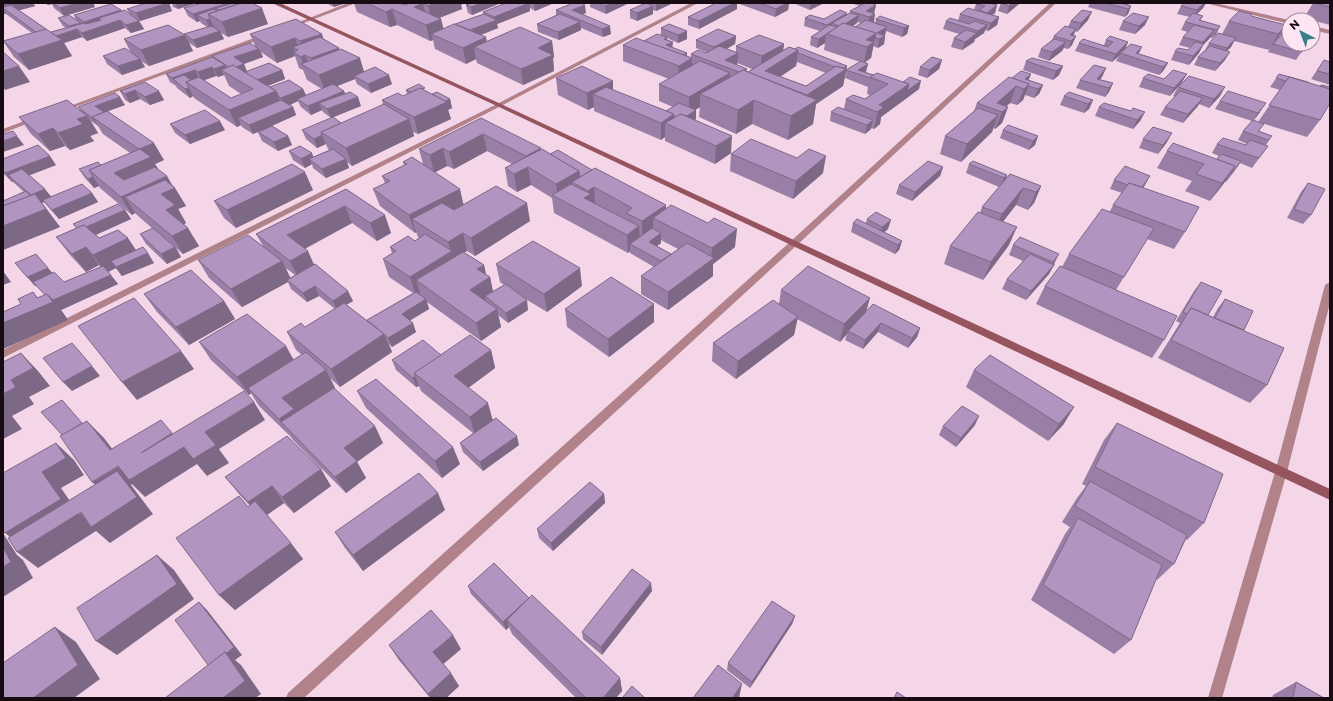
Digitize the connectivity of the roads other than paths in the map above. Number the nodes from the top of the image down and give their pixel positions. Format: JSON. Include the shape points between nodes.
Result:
{"nodes":[{"id":1,"x":274,"y":3,"type":"edge"},
{"id":2,"x":353,"y":3,"type":"edge"},
{"id":3,"x":695,"y":3,"type":"edge"},
{"id":4,"x":1053,"y":3,"type":"edge"},
{"id":5,"x":1208,"y":3,"type":"edge"},
{"id":6,"x":309,"y":19,"type":"junction"},
{"id":7,"x":1281,"y":20,"type":"edge"},
{"id":8,"x":279,"y":30,"type":"edge"},
{"id":9,"x":271,"y":33,"type":"edge"},
{"id":10,"x":499,"y":105,"type":"junction"},
{"id":11,"x":55,"y":112,"type":"edge"},
{"id":12,"x":40,"y":118,"type":"edge"},
{"id":13,"x":3,"y":131,"type":"edge"},
{"id":14,"x":793,"y":244,"type":"junction"},
{"id":15,"x":1330,"y":285,"type":"edge"},
{"id":16,"x":3,"y":354,"type":"edge"},
{"id":17,"x":1281,"y":472,"type":"junction"},
{"id":18,"x":1330,"y":495,"type":"edge"},
{"id":19,"x":293,"y":698,"type":"edge"},
{"id":20,"x":1215,"y":698,"type":"edge"}],
"edges":[{"from":1,"to":6,"type":"main road"},
{"from":2,"to":6,"type":"street"},
{"from":3,"to":10,"type":"street"},
{"from":4,"to":14,"type":"street"},
{"from":5,"to":7,"type":"street"},
{"from":6,"to":8,"type":"street"},
{"from":6,"to":10,"type":"main road"},
{"from":9,"to":11,"type":"street"},
{"from":10,"to":14,"type":"main road"},
{"from":10,"to":16,"type":"street"},
{"from":12,"to":13,"type":"street"},
{"from":14,"to":17,"type":"main road"},
{"from":14,"to":19,"type":"street"},
{"from":15,"to":17,"type":"street"},
{"from":17,"to":18,"type":"main road"},
{"from":17,"to":20,"type":"street"}]}
